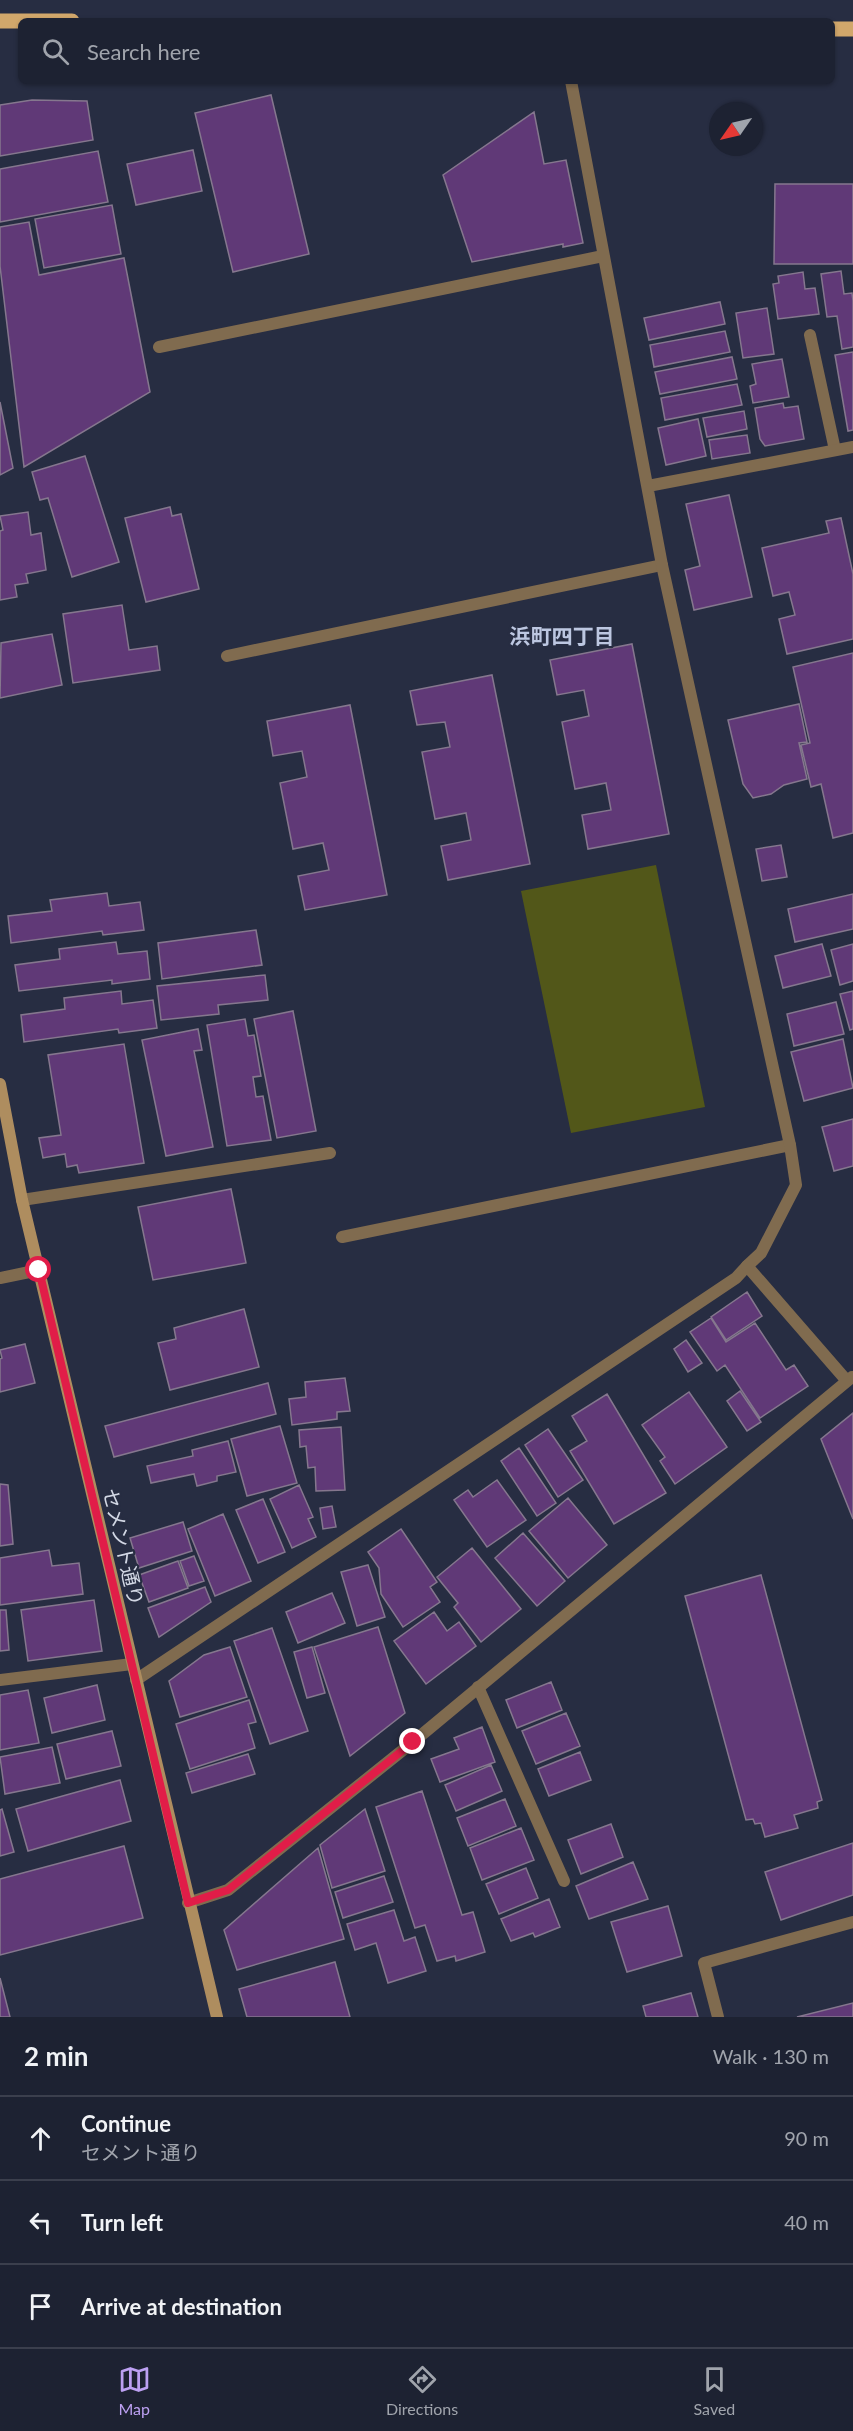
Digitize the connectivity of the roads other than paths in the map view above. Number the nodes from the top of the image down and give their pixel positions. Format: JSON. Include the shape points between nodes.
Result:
{"nodes":[{"id":1,"x":0,"y":21,"type":"edge"},
{"id":2,"x":18,"y":21,"type":"edge"},
{"id":3,"x":835,"y":29,"type":"edge"},
{"id":4,"x":853,"y":29,"type":"edge"},
{"id":5,"x":572,"y":84,"type":"edge"},
{"id":6,"x":603,"y":256,"type":"junction"},
{"id":7,"x":810,"y":336,"type":"dead end"},
{"id":8,"x":159,"y":347,"type":"dead end"},
{"id":9,"x":853,"y":447,"type":"edge"},
{"id":10,"x":835,"y":450,"type":"junction"},
{"id":11,"x":648,"y":486,"type":"junction"},
{"id":12,"x":662,"y":565,"type":"junction"},
{"id":13,"x":227,"y":656,"type":"dead end"},
{"id":14,"x":0,"y":1084,"type":"edge"},
{"id":15,"x":790,"y":1145,"type":"junction"},
{"id":16,"x":330,"y":1153,"type":"dead end"},
{"id":17,"x":22,"y":1200,"type":"junction"},
{"id":18,"x":342,"y":1237,"type":"dead end"},
{"id":19,"x":747,"y":1266,"type":"junction"},
{"id":20,"x":39,"y":1270,"type":"junction"},
{"id":21,"x":0,"y":1278,"type":"edge"},
{"id":22,"x":850,"y":1379,"type":"edge"},
{"id":23,"x":132,"y":1664,"type":"junction"},
{"id":24,"x":0,"y":1680,"type":"edge"},
{"id":25,"x":136,"y":1680,"type":"junction"},
{"id":26,"x":478,"y":1687,"type":"junction"},
{"id":27,"x":564,"y":1881,"type":"dead end"},
{"id":28,"x":188,"y":1903,"type":"junction"},
{"id":29,"x":853,"y":1922,"type":"edge"},
{"id":30,"x":217,"y":2017,"type":"edge"},
{"id":31,"x":718,"y":2017,"type":"edge"}],
"edges":[{"from":1,"to":2,"type":"main road"},
{"from":3,"to":4,"type":"main road"},
{"from":5,"to":6,"type":"street"},
{"from":6,"to":8,"type":"street"},
{"from":6,"to":11,"type":"street"},
{"from":7,"to":10,"type":"street"},
{"from":9,"to":10,"type":"street"},
{"from":10,"to":11,"type":"street"},
{"from":11,"to":12,"type":"street"},
{"from":12,"to":13,"type":"street"},
{"from":12,"to":15,"type":"street"},
{"from":14,"to":17,"type":"street","name":"セメント通り"},
{"from":15,"to":18,"type":"street"},
{"from":15,"to":19,"type":"street","via":[[796,1185],[761,1253]]},
{"from":16,"to":17,"type":"street"},
{"from":17,"to":20,"type":"street","name":"セメント通り"},
{"from":19,"to":22,"type":"street"},
{"from":19,"to":25,"type":"street","via":[[736,1278]]},
{"from":20,"to":21,"type":"street"},
{"from":20,"to":23,"type":"street","name":"セメント通り"},
{"from":22,"to":26,"type":"street"},
{"from":23,"to":24,"type":"street"},
{"from":23,"to":25,"type":"street","name":"セメント通り"},
{"from":25,"to":28,"type":"street","name":"セメント通り"},
{"from":26,"to":27,"type":"street"},
{"from":26,"to":28,"type":"street","via":[[228,1890]]},
{"from":28,"to":30,"type":"street","name":"セメント通り"},
{"from":29,"to":31,"type":"street","via":[[704,1962]]}]}
